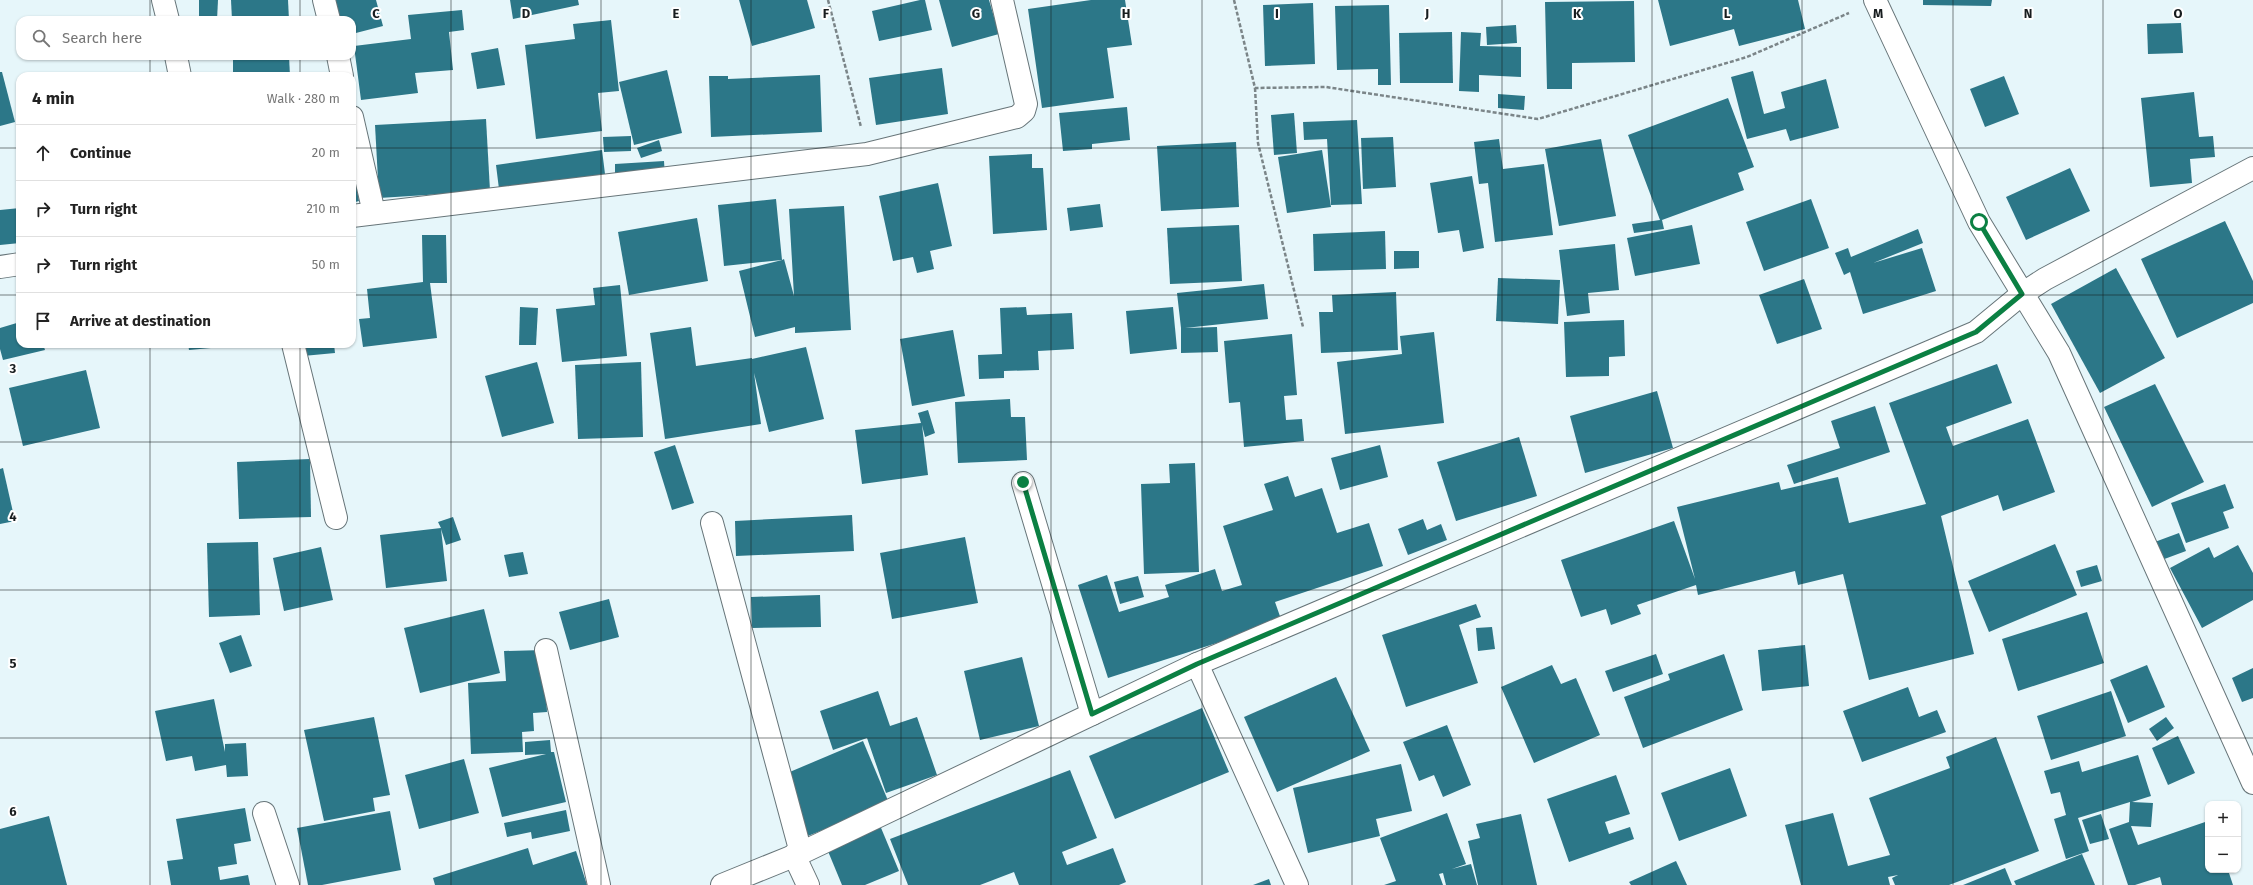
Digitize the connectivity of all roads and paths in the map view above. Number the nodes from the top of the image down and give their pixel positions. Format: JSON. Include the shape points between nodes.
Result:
{"nodes":[{"id":1,"x":163,"y":0,"type":"edge"},
{"id":2,"x":324,"y":0,"type":"edge"},
{"id":3,"x":828,"y":0,"type":"edge"},
{"id":4,"x":1002,"y":0,"type":"edge"},
{"id":5,"x":1234,"y":0,"type":"edge"},
{"id":6,"x":1875,"y":1,"type":"edge"},
{"id":7,"x":167,"y":16,"type":"edge"},
{"id":8,"x":328,"y":16,"type":"edge"},
{"id":9,"x":177,"y":60,"type":"edge"},
{"id":10,"x":339,"y":60,"type":"edge"},
{"id":11,"x":179,"y":72,"type":"edge"},
{"id":12,"x":341,"y":72,"type":"edge"},
{"id":13,"x":1255,"y":88,"type":"junction"},
{"id":14,"x":855,"y":102,"type":"dead end"},
{"id":15,"x":356,"y":134,"type":"edge"},
{"id":16,"x":2253,"y":168,"type":"edge"},
{"id":17,"x":374,"y":213,"type":"junction"},
{"id":18,"x":356,"y":215,"type":"edge"},
{"id":19,"x":16,"y":265,"type":"edge"},
{"id":20,"x":0,"y":267,"type":"edge"},
{"id":21,"x":2022,"y":294,"type":"junction"},
{"id":22,"x":1303,"y":327,"type":"dead end"},
{"id":23,"x":294,"y":348,"type":"edge"},
{"id":24,"x":1023,"y":482,"type":"dead end"},
{"id":25,"x":336,"y":518,"type":"dead end"},
{"id":26,"x":712,"y":523,"type":"dead end"},
{"id":27,"x":546,"y":650,"type":"dead end"},
{"id":28,"x":1197,"y":664,"type":"junction"},
{"id":29,"x":1092,"y":714,"type":"junction"},
{"id":30,"x":2253,"y":783,"type":"edge"},
{"id":31,"x":264,"y":813,"type":"dead end"},
{"id":32,"x":797,"y":854,"type":"junction"},
{"id":33,"x":288,"y":885,"type":"edge"},
{"id":34,"x":599,"y":885,"type":"edge"},
{"id":35,"x":722,"y":885,"type":"edge"},
{"id":36,"x":808,"y":885,"type":"edge"},
{"id":37,"x":1297,"y":885,"type":"edge"}],
"edges":[{"from":1,"to":7,"type":"street"},
{"from":2,"to":8,"type":"street"},
{"from":3,"to":14,"type":"path"},
{"from":4,"to":17,"type":"street","via":[[1026,104],[1018,117],[866,154]]},
{"from":5,"to":13,"type":"path"},
{"from":6,"to":13,"type":"path","via":[[1747,57],[1538,118],[1326,87]]},
{"from":6,"to":21,"type":"street","via":[[1979,222]]},
{"from":9,"to":11,"type":"street"},
{"from":10,"to":12,"type":"street"},
{"from":13,"to":22,"type":"path","via":[[1258,143]]},
{"from":15,"to":17,"type":"street"},
{"from":16,"to":21,"type":"street","via":[[2045,279]]},
{"from":17,"to":18,"type":"street"},
{"from":19,"to":20,"type":"street"},
{"from":21,"to":28,"type":"street","via":[[1976,332]]},
{"from":21,"to":30,"type":"street","via":[[2059,353]]},
{"from":23,"to":25,"type":"street"},
{"from":24,"to":29,"type":"street"},
{"from":26,"to":32,"type":"street"},
{"from":27,"to":34,"type":"street"},
{"from":28,"to":29,"type":"street"},
{"from":28,"to":37,"type":"street"},
{"from":29,"to":32,"type":"street"},
{"from":31,"to":33,"type":"street"},
{"from":32,"to":35,"type":"street"},
{"from":32,"to":36,"type":"street"}]}
